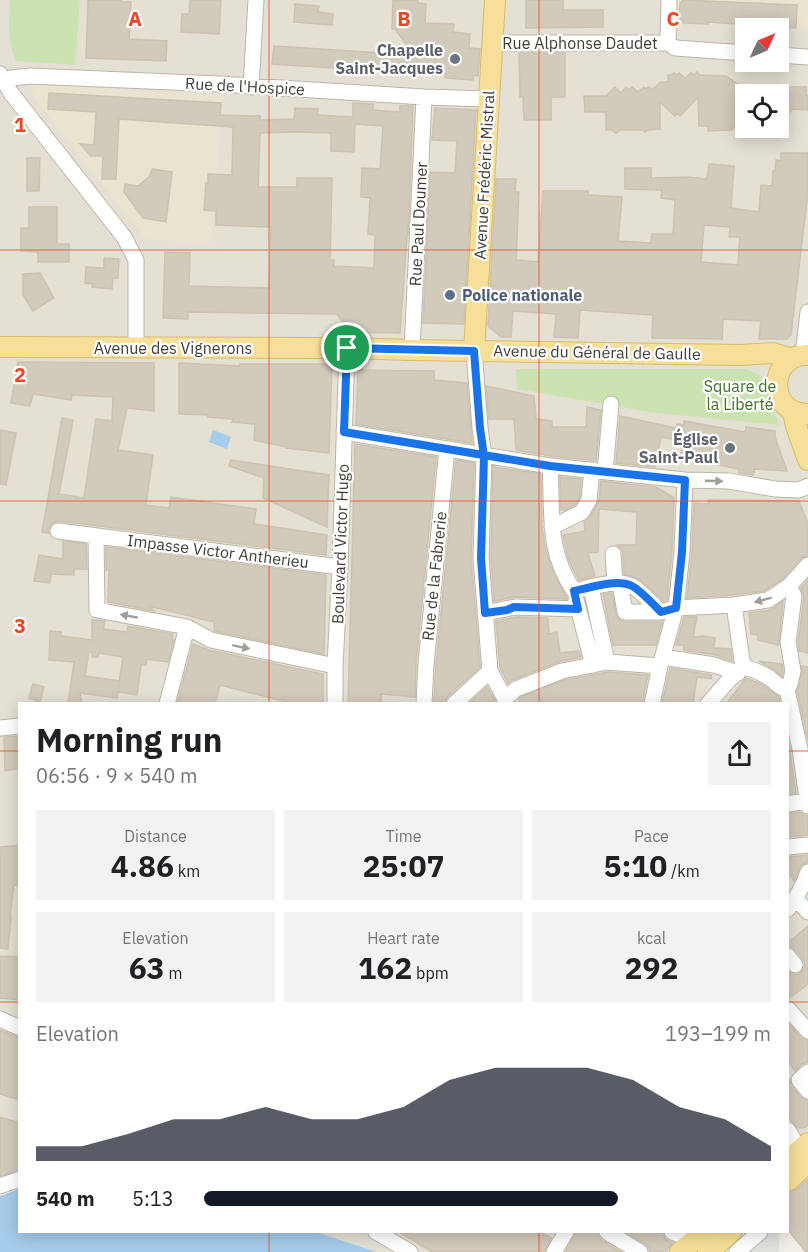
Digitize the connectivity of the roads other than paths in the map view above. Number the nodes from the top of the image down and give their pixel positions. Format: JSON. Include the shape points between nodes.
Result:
{"nodes":[{"id":1,"x":256,"y":0,"type":"edge"},
{"id":2,"x":495,"y":0,"type":"edge"},
{"id":3,"x":669,"y":0,"type":"edge"},
{"id":4,"x":492,"y":43,"type":"junction"},
{"id":5,"x":668,"y":43,"type":"junction"},
{"id":6,"x":735,"y":51,"type":"edge"},
{"id":7,"x":789,"y":56,"type":"edge"},
{"id":8,"x":808,"y":57,"type":"edge"},
{"id":9,"x":2,"y":77,"type":"edge"},
{"id":10,"x":251,"y":87,"type":"junction"},
{"id":11,"x":424,"y":97,"type":"junction"},
{"id":12,"x":488,"y":99,"type":"junction"},
{"id":13,"x":808,"y":312,"type":"edge"},
{"id":14,"x":0,"y":347,"type":"edge"},
{"id":15,"x":136,"y":348,"type":"junction"},
{"id":16,"x":347,"y":348,"type":"junction"},
{"id":17,"x":412,"y":350,"type":"junction"},
{"id":18,"x":474,"y":351,"type":"junction"},
{"id":19,"x":740,"y":354,"type":"junction"},
{"id":20,"x":801,"y":356,"type":"edge"},
{"id":21,"x":777,"y":383,"type":"junction"},
{"id":22,"x":611,"y":404,"type":"dead end"},
{"id":23,"x":800,"y":413,"type":"edge"},
{"id":24,"x":344,"y":432,"type":"junction"},
{"id":25,"x":447,"y":449,"type":"junction"},
{"id":26,"x":484,"y":456,"type":"junction"},
{"id":27,"x":808,"y":460,"type":"edge"},
{"id":28,"x":550,"y":466,"type":"junction"},
{"id":29,"x":598,"y":471,"type":"junction"},
{"id":30,"x":685,"y":480,"type":"junction"},
{"id":31,"x":808,"y":486,"type":"edge"},
{"id":32,"x":552,"y":527,"type":"junction"},
{"id":33,"x":58,"y":531,"type":"dead end"},
{"id":34,"x":96,"y":536,"type":"junction"},
{"id":35,"x":613,"y":554,"type":"dead end"},
{"id":36,"x":808,"y":565,"type":"edge"},
{"id":37,"x":340,"y":567,"type":"junction"},
{"id":38,"x":617,"y":583,"type":"junction"},
{"id":39,"x":789,"y":586,"type":"junction"},
{"id":40,"x":591,"y":587,"type":"junction"},
{"id":41,"x":574,"y":591,"type":"junction"},
{"id":42,"x":734,"y":605,"type":"junction"},
{"id":43,"x":578,"y":609,"type":"junction"},
{"id":44,"x":669,"y":610,"type":"junction"},
{"id":45,"x":485,"y":613,"type":"junction"},
{"id":46,"x":187,"y":627,"type":"junction"},
{"id":47,"x":661,"y":662,"type":"junction"},
{"id":48,"x":600,"y":664,"type":"junction"},
{"id":49,"x":335,"y":666,"type":"junction"},
{"id":50,"x":740,"y":670,"type":"junction"},
{"id":51,"x":490,"y":671,"type":"junction"},
{"id":52,"x":787,"y":690,"type":"junction"},
{"id":53,"x":505,"y":701,"type":"edge"},
{"id":54,"x":168,"y":702,"type":"edge"},
{"id":55,"x":335,"y":702,"type":"edge"},
{"id":56,"x":424,"y":702,"type":"edge"},
{"id":57,"x":456,"y":702,"type":"edge"},
{"id":58,"x":652,"y":702,"type":"edge"},
{"id":59,"x":710,"y":702,"type":"edge"},
{"id":60,"x":18,"y":726,"type":"edge"},
{"id":61,"x":0,"y":728,"type":"edge"},
{"id":62,"x":804,"y":747,"type":"edge"},
{"id":63,"x":807,"y":798,"type":"edge"},
{"id":64,"x":789,"y":804,"type":"edge"},
{"id":65,"x":808,"y":845,"type":"edge"},
{"id":66,"x":789,"y":847,"type":"edge"},
{"id":67,"x":808,"y":872,"type":"edge"},
{"id":68,"x":798,"y":898,"type":"edge"},
{"id":69,"x":808,"y":912,"type":"edge"},
{"id":70,"x":789,"y":1010,"type":"edge"},
{"id":71,"x":0,"y":1019,"type":"edge"},
{"id":72,"x":18,"y":1027,"type":"edge"},
{"id":73,"x":808,"y":1031,"type":"edge"},
{"id":74,"x":808,"y":1072,"type":"edge"},
{"id":75,"x":808,"y":1091,"type":"edge"},
{"id":76,"x":789,"y":1132,"type":"edge"},
{"id":77,"x":803,"y":1157,"type":"edge"},
{"id":78,"x":789,"y":1178,"type":"edge"},
{"id":79,"x":18,"y":1180,"type":"edge"},
{"id":80,"x":0,"y":1186,"type":"edge"},
{"id":81,"x":378,"y":1233,"type":"edge"},
{"id":82,"x":609,"y":1233,"type":"edge"},
{"id":83,"x":674,"y":1233,"type":"edge"},
{"id":84,"x":730,"y":1233,"type":"edge"},
{"id":85,"x":759,"y":1233,"type":"edge"},
{"id":86,"x":560,"y":1234,"type":"edge"},
{"id":87,"x":691,"y":1242,"type":"edge"},
{"id":88,"x":410,"y":1252,"type":"edge"},
{"id":89,"x":554,"y":1252,"type":"edge"},
{"id":90,"x":640,"y":1252,"type":"edge"},
{"id":91,"x":708,"y":1252,"type":"edge"},
{"id":92,"x":737,"y":1252,"type":"edge"}],
"edges":[{"from":1,"to":10,"type":"street"},
{"from":2,"to":4,"type":"main road","name":"Avenue Frédéric Mistral"},
{"from":3,"to":5,"type":"street"},
{"from":4,"to":5,"type":"street","name":"Rue Alphonse Daudet"},
{"from":4,"to":12,"type":"main road","name":"Avenue Frédéric Mistral"},
{"from":5,"to":6,"type":"street","name":"Rue Alphonse Daudet","via":[[675,48]]},
{"from":7,"to":8,"type":"street"},
{"from":9,"to":10,"type":"street","name":"Rue de l'Hospice"},
{"from":9,"to":15,"type":"street","via":[[24,111],[124,237],[136,260]]},
{"from":10,"to":11,"type":"street","name":"Rue de l'Hospice"},
{"from":11,"to":12,"type":"street","name":"Rue de l'Hospice"},
{"from":11,"to":17,"type":"street","name":"Rue Paul Doumer"},
{"from":12,"to":18,"type":"main road","name":"Avenue Frédéric Mistral"},
{"from":13,"to":20,"type":"street"},
{"from":14,"to":15,"type":"main road","name":"Avenue des Vignerons"},
{"from":15,"to":16,"type":"main road","name":"Avenue des Vignerons"},
{"from":16,"to":17,"type":"main road","name":"Avenue du Général de Gaulle"},
{"from":16,"to":24,"type":"street","name":"Boulevard Victor Hugo"},
{"from":17,"to":18,"type":"main road","name":"Avenue du Général de Gaulle"},
{"from":18,"to":19,"type":"main road","name":"Avenue du Général de Gaulle"},
{"from":18,"to":26,"type":"street"},
{"from":19,"to":20,"type":"main road","name":"Avenue du Général de Gaulle"},
{"from":19,"to":21,"type":"main road"},
{"from":20,"to":21,"type":"main road","via":[[783,365]]},
{"from":21,"to":23,"type":"main road","via":[[781,400]]},
{"from":22,"to":29,"type":"street"},
{"from":23,"to":27,"type":"main road","via":[[796,426]]},
{"from":24,"to":25,"type":"street"},
{"from":24,"to":37,"type":"street","name":"Boulevard Victor Hugo"},
{"from":25,"to":26,"type":"street"},
{"from":25,"to":56,"type":"street","name":"Rue de la Fabrerie"},
{"from":26,"to":28,"type":"street"},
{"from":26,"to":45,"type":"street","via":[[481,558]]},
{"from":28,"to":29,"type":"street"},
{"from":28,"to":32,"type":"street"},
{"from":29,"to":30,"type":"street"},
{"from":29,"to":32,"type":"street","via":[[582,512]]},
{"from":30,"to":31,"type":"street","one_way":true,"via":[[729,481],[775,489],[799,490]]},
{"from":30,"to":44,"type":"street","via":[[682,552]]},
{"from":32,"to":41,"type":"street","via":[[558,560]]},
{"from":33,"to":34,"type":"street","name":"Impasse Victor Antherieu"},
{"from":34,"to":37,"type":"street","name":"Impasse Victor Antherieu"},
{"from":46,"to":34,"type":"street","one_way":true,"via":[[97,610]]},
{"from":35,"to":38,"type":"street"},
{"from":36,"to":39,"type":"street"},
{"from":37,"to":49,"type":"street","name":"Boulevard Victor Hugo"},
{"from":38,"to":40,"type":"street"},
{"from":38,"to":44,"type":"street","via":[[631,585]]},
{"from":38,"to":44,"type":"street","via":[[625,612]]},
{"from":39,"to":42,"type":"street","one_way":true,"via":[[768,600]]},
{"from":39,"to":52,"type":"street","via":[[794,596],[788,642],[793,671]]},
{"from":40,"to":41,"type":"street"},
{"from":40,"to":48,"type":"street"},
{"from":41,"to":43,"type":"street"},
{"from":42,"to":44,"type":"street"},
{"from":42,"to":50,"type":"street"},
{"from":43,"to":45,"type":"street","via":[[514,607]]},
{"from":43,"to":48,"type":"street"},
{"from":44,"to":47,"type":"street"},
{"from":45,"to":51,"type":"street"},
{"from":46,"to":49,"type":"street","one_way":true,"via":[[211,640]]},
{"from":46,"to":54,"type":"street"},
{"from":47,"to":48,"type":"street"},
{"from":47,"to":50,"type":"street"},
{"from":47,"to":58,"type":"street"},
{"from":48,"to":53,"type":"street","via":[[562,671],[516,689]]},
{"from":49,"to":55,"type":"street","name":"Boulevard Victor Hugo"},
{"from":50,"to":52,"type":"street","via":[[754,669]]},
{"from":50,"to":59,"type":"street"},
{"from":51,"to":53,"type":"street"},
{"from":51,"to":57,"type":"street"},
{"from":52,"to":62,"type":"street"},
{"from":60,"to":61,"type":"street"},
{"from":62,"to":63,"type":"street"},
{"from":63,"to":64,"type":"street"},
{"from":65,"to":66,"type":"street"},
{"from":67,"to":68,"type":"street"},
{"from":68,"to":69,"type":"street"},
{"from":70,"to":73,"type":"street"},
{"from":71,"to":72,"type":"street"},
{"from":74,"to":75,"type":"street","via":[[799,1080]]},
{"from":76,"to":77,"type":"street"},
{"from":77,"to":78,"type":"main road"},
{"from":79,"to":80,"type":"street"},
{"from":81,"to":88,"type":"street"},
{"from":82,"to":90,"type":"street"},
{"from":83,"to":87,"type":"street"},
{"from":84,"to":91,"type":"main road"},
{"from":85,"to":92,"type":"street"},
{"from":86,"to":89,"type":"street"}]}
